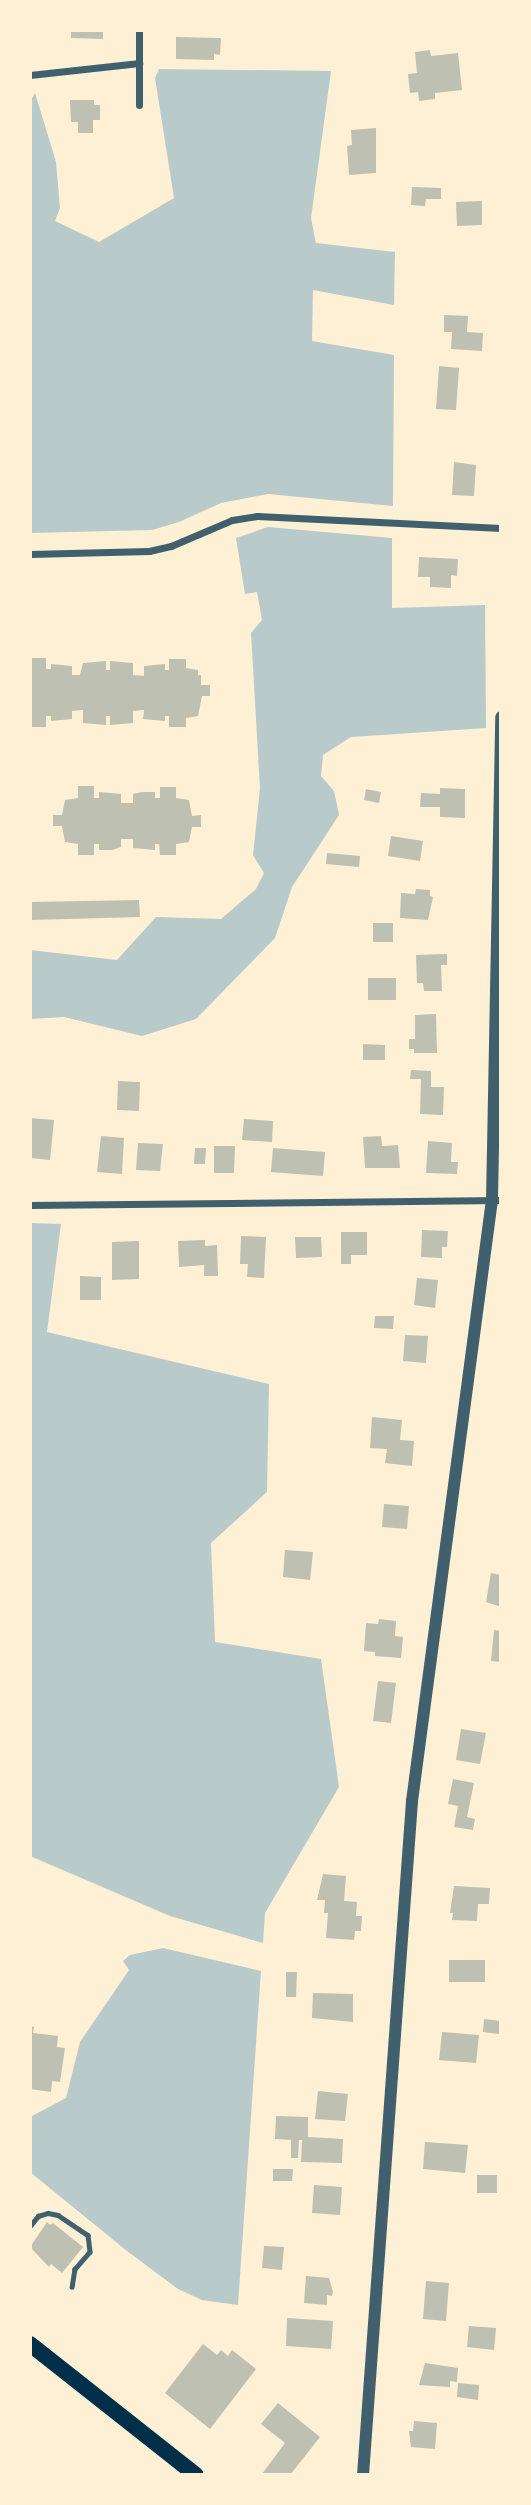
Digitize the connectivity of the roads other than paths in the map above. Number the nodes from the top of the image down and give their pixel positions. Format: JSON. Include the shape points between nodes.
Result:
{"nodes":[{"id":1,"x":139,"y":30,"type":"edge"},
{"id":2,"x":139,"y":63,"type":"junction"},
{"id":3,"x":30,"y":75,"type":"edge"},
{"id":4,"x":139,"y":105,"type":"dead end"},
{"id":5,"x":501,"y":528,"type":"edge"},
{"id":6,"x":30,"y":554,"type":"edge"},
{"id":7,"x":501,"y":717,"type":"edge"},
{"id":8,"x":500,"y":851,"type":"edge"},
{"id":9,"x":496,"y":1200,"type":"edge"},
{"id":10,"x":30,"y":1205,"type":"edge"},
{"id":11,"x":30,"y":2226,"type":"edge"},
{"id":12,"x":72,"y":2287,"type":"dead end"},
{"id":13,"x":30,"y":2344,"type":"edge"},
{"id":14,"x":196,"y":2475,"type":"edge"},
{"id":15,"x":363,"y":2475,"type":"edge"}],
"edges":[{"from":1,"to":2,"type":"street"},
{"from":2,"to":3,"type":"street"},
{"from":2,"to":4,"type":"street"},
{"from":5,"to":6,"type":"street","via":[[257,516],[232,520],[149,551]]},
{"from":7,"to":8,"type":"street"},
{"from":8,"to":9,"type":"street"},
{"from":9,"to":10,"type":"street"},
{"from":9,"to":15,"type":"street","via":[[412,1801]]},
{"from":11,"to":12,"type":"lane","via":[[48,2213],[88,2235],[90,2252],[75,2269]]},
{"from":13,"to":14,"type":"main road"}]}
